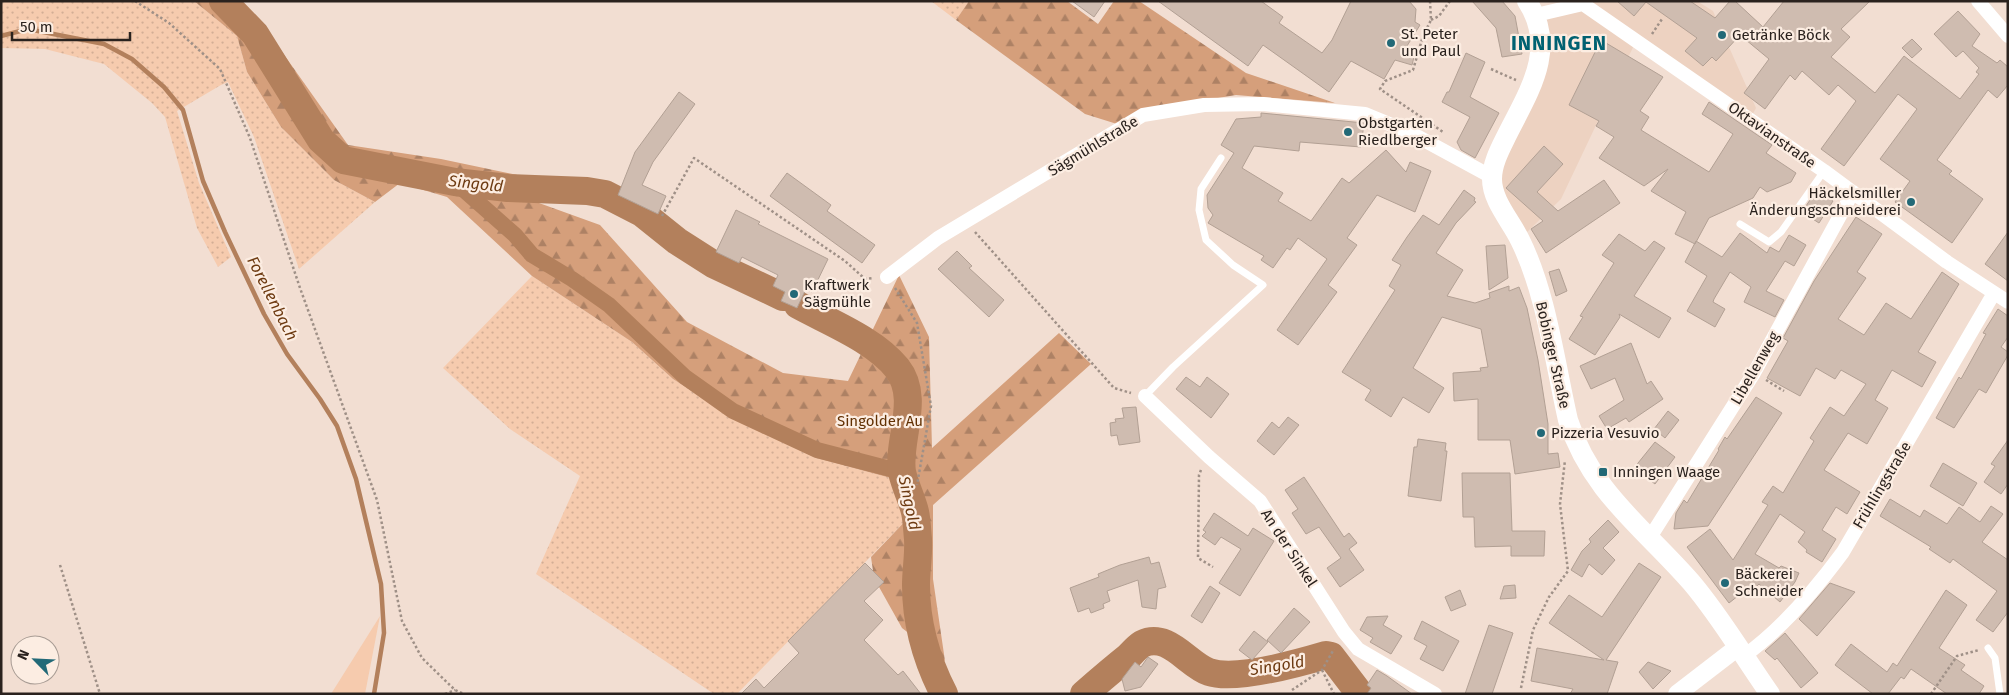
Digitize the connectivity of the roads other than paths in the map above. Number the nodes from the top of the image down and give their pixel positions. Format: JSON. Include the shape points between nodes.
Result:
{"nodes":[{"id":1,"x":1978,"y":1,"type":"edge"},
{"id":2,"x":1585,"y":3,"type":"edge"},
{"id":3,"x":1532,"y":8,"type":"edge"},
{"id":4,"x":2008,"y":36,"type":"edge"},
{"id":5,"x":1221,"y":158,"type":"dead end"},
{"id":6,"x":1824,"y":171,"type":"junction"},
{"id":7,"x":1492,"y":177,"type":"junction"},
{"id":8,"x":1853,"y":192,"type":"junction"},
{"id":9,"x":1740,"y":224,"type":"dead end"},
{"id":10,"x":887,"y":276,"type":"road end"},
{"id":11,"x":1994,"y":293,"type":"junction"},
{"id":12,"x":2008,"y":302,"type":"edge"},
{"id":13,"x":1145,"y":396,"type":"joint"},
{"id":14,"x":1650,"y":539,"type":"junction"},
{"id":15,"x":1988,"y":648,"type":"road end"},
{"id":16,"x":1741,"y":651,"type":"junction"},
{"id":17,"x":1435,"y":694,"type":"edge"},
{"id":18,"x":1677,"y":694,"type":"edge"},
{"id":19,"x":1770,"y":694,"type":"edge"},
{"id":20,"x":2000,"y":694,"type":"edge"}],
"edges":[{"from":1,"to":4,"type":"street"},
{"from":2,"to":3,"type":"street"},
{"from":2,"to":6,"type":"street","name":"Oktavianstraße"},
{"from":3,"to":7,"type":"main road","name":"Bobinger Straße","via":[[1541,40],[1539,68],[1499,152]]},
{"from":5,"to":13,"type":"lane","via":[[1201,189],[1199,210],[1206,240],[1233,265],[1263,285],[1172,367]]},
{"from":6,"to":8,"type":"street","name":"Oktavianstraße"},
{"from":6,"to":9,"type":"lane","via":[[1781,232],[1769,242]]},
{"from":7,"to":10,"type":"street","name":"Sägmühlstraße","via":[[1411,133],[1365,114],[1263,104],[1204,106],[1143,115],[938,238]]},
{"from":7,"to":14,"type":"main road","name":"Bobinger Straße","via":[[1494,194],[1532,266],[1576,444],[1602,487]]},
{"from":8,"to":11,"type":"street","name":"Oktavianstraße","via":[[1914,239]]},
{"from":8,"to":14,"type":"street","name":"Libellenweg","via":[[1754,373]]},
{"from":11,"to":12,"type":"street","name":"Oktavianstraße"},
{"from":11,"to":16,"type":"street","name":"Frühlingstraße","via":[[1843,552],[1767,640]]},
{"from":13,"to":17,"type":"street","name":"An der Sinkel","via":[[1260,501],[1358,649]]},
{"from":14,"to":16,"type":"main road","name":"Bobinger Straße","via":[[1691,583]]},
{"from":15,"to":20,"type":"lane","via":[[1995,658]]},
{"from":16,"to":18,"type":"street"},
{"from":16,"to":19,"type":"main road","name":"Bobinger Straße"}]}
